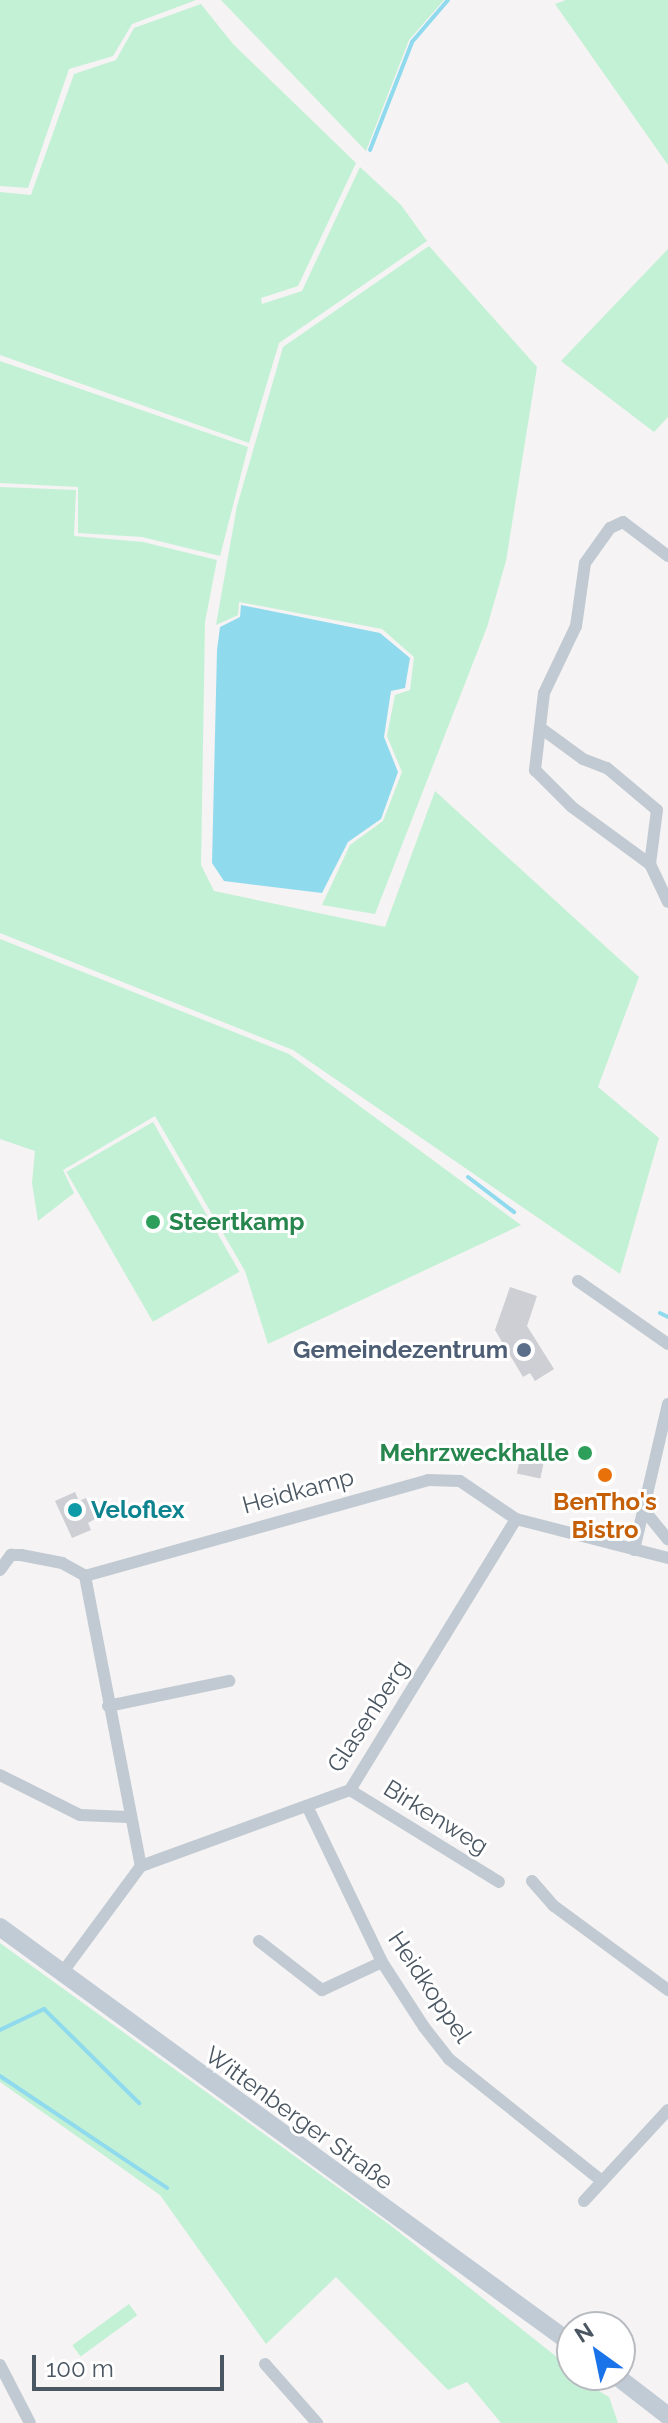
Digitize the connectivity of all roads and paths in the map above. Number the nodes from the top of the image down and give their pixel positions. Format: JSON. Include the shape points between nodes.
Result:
{"nodes":[{"id":1,"x":668,"y":556,"type":"edge"},
{"id":2,"x":542,"y":729,"type":"junction"},
{"id":3,"x":650,"y":864,"type":"junction"},
{"id":4,"x":668,"y":902,"type":"edge"},
{"id":5,"x":578,"y":1281,"type":"dead end"},
{"id":6,"x":668,"y":1344,"type":"edge"},
{"id":7,"x":668,"y":1404,"type":"edge"},
{"id":8,"x":644,"y":1510,"type":"junction"},
{"id":9,"x":516,"y":1519,"type":"junction"},
{"id":10,"x":668,"y":1540,"type":"edge"},
{"id":11,"x":634,"y":1550,"type":"junction"},
{"id":12,"x":668,"y":1558,"type":"edge"},
{"id":13,"x":0,"y":1570,"type":"edge"},
{"id":14,"x":85,"y":1576,"type":"junction"},
{"id":15,"x":229,"y":1681,"type":"dead end"},
{"id":16,"x":108,"y":1706,"type":"junction"},
{"id":17,"x":0,"y":1775,"type":"edge"},
{"id":18,"x":350,"y":1790,"type":"junction"},
{"id":19,"x":308,"y":1808,"type":"junction"},
{"id":20,"x":128,"y":1817,"type":"junction"},
{"id":21,"x":141,"y":1866,"type":"junction"},
{"id":22,"x":532,"y":1881,"type":"dead end"},
{"id":23,"x":499,"y":1882,"type":"dead end"},
{"id":24,"x":0,"y":1927,"type":"edge"},
{"id":25,"x":259,"y":1941,"type":"dead end"},
{"id":26,"x":382,"y":1962,"type":"junction"},
{"id":27,"x":62,"y":1973,"type":"junction"},
{"id":28,"x":668,"y":1990,"type":"edge"},
{"id":29,"x":668,"y":2110,"type":"edge"},
{"id":30,"x":602,"y":2181,"type":"junction"},
{"id":31,"x":584,"y":2201,"type":"dead end"},
{"id":32,"x":556,"y":2332,"type":"edge"},
{"id":33,"x":265,"y":2364,"type":"dead end"},
{"id":34,"x":1,"y":2371,"type":"edge"},
{"id":35,"x":636,"y":2391,"type":"edge"},
{"id":36,"x":668,"y":2416,"type":"edge"},
{"id":37,"x":30,"y":2423,"type":"edge"},
{"id":38,"x":317,"y":2423,"type":"edge"}],
"edges":[{"from":1,"to":2,"type":"street","via":[[623,522],[610,528],[585,563],[576,626],[544,693]]},
{"from":2,"to":3,"type":"street","via":[[535,770],[542,782]]},
{"from":2,"to":3,"type":"street","via":[[583,759],[607,768],[657,810]]},
{"from":3,"to":4,"type":"street"},
{"from":5,"to":6,"type":"street"},
{"from":7,"to":8,"type":"street"},
{"from":8,"to":10,"type":"street"},
{"from":8,"to":11,"type":"street"},
{"from":9,"to":11,"type":"street","name":"Heidkamp"},
{"from":9,"to":14,"type":"street","name":"Heidkamp","via":[[460,1481],[428,1480]]},
{"from":9,"to":18,"type":"street","name":"Glasenberg"},
{"from":11,"to":12,"type":"street","name":"Heidkamp"},
{"from":13,"to":14,"type":"street","via":[[11,1555],[21,1555],[62,1563]]},
{"from":14,"to":16,"type":"street"},
{"from":15,"to":16,"type":"street"},
{"from":16,"to":20,"type":"street"},
{"from":17,"to":20,"type":"street","via":[[80,1815]]},
{"from":18,"to":19,"type":"street","name":"Glasenberg"},
{"from":18,"to":23,"type":"street","name":"Birkenweg"},
{"from":19,"to":21,"type":"street","name":"Glasenberg"},
{"from":19,"to":26,"type":"street","name":"Heidkoppel"},
{"from":20,"to":21,"type":"street"},
{"from":21,"to":27,"type":"street"},
{"from":22,"to":28,"type":"street","via":[[554,1906]]},
{"from":24,"to":27,"type":"main road","name":"Wittenberger Straße"},
{"from":25,"to":26,"type":"street","via":[[322,1990]]},
{"from":26,"to":30,"type":"street","name":"Heidkoppel","via":[[449,2059]]},
{"from":27,"to":32,"type":"main road","name":"Wittenberger Straße"},
{"from":29,"to":30,"type":"street"},
{"from":30,"to":31,"type":"street"},
{"from":33,"to":38,"type":"street"},
{"from":34,"to":37,"type":"street"},
{"from":35,"to":36,"type":"main road"}]}
